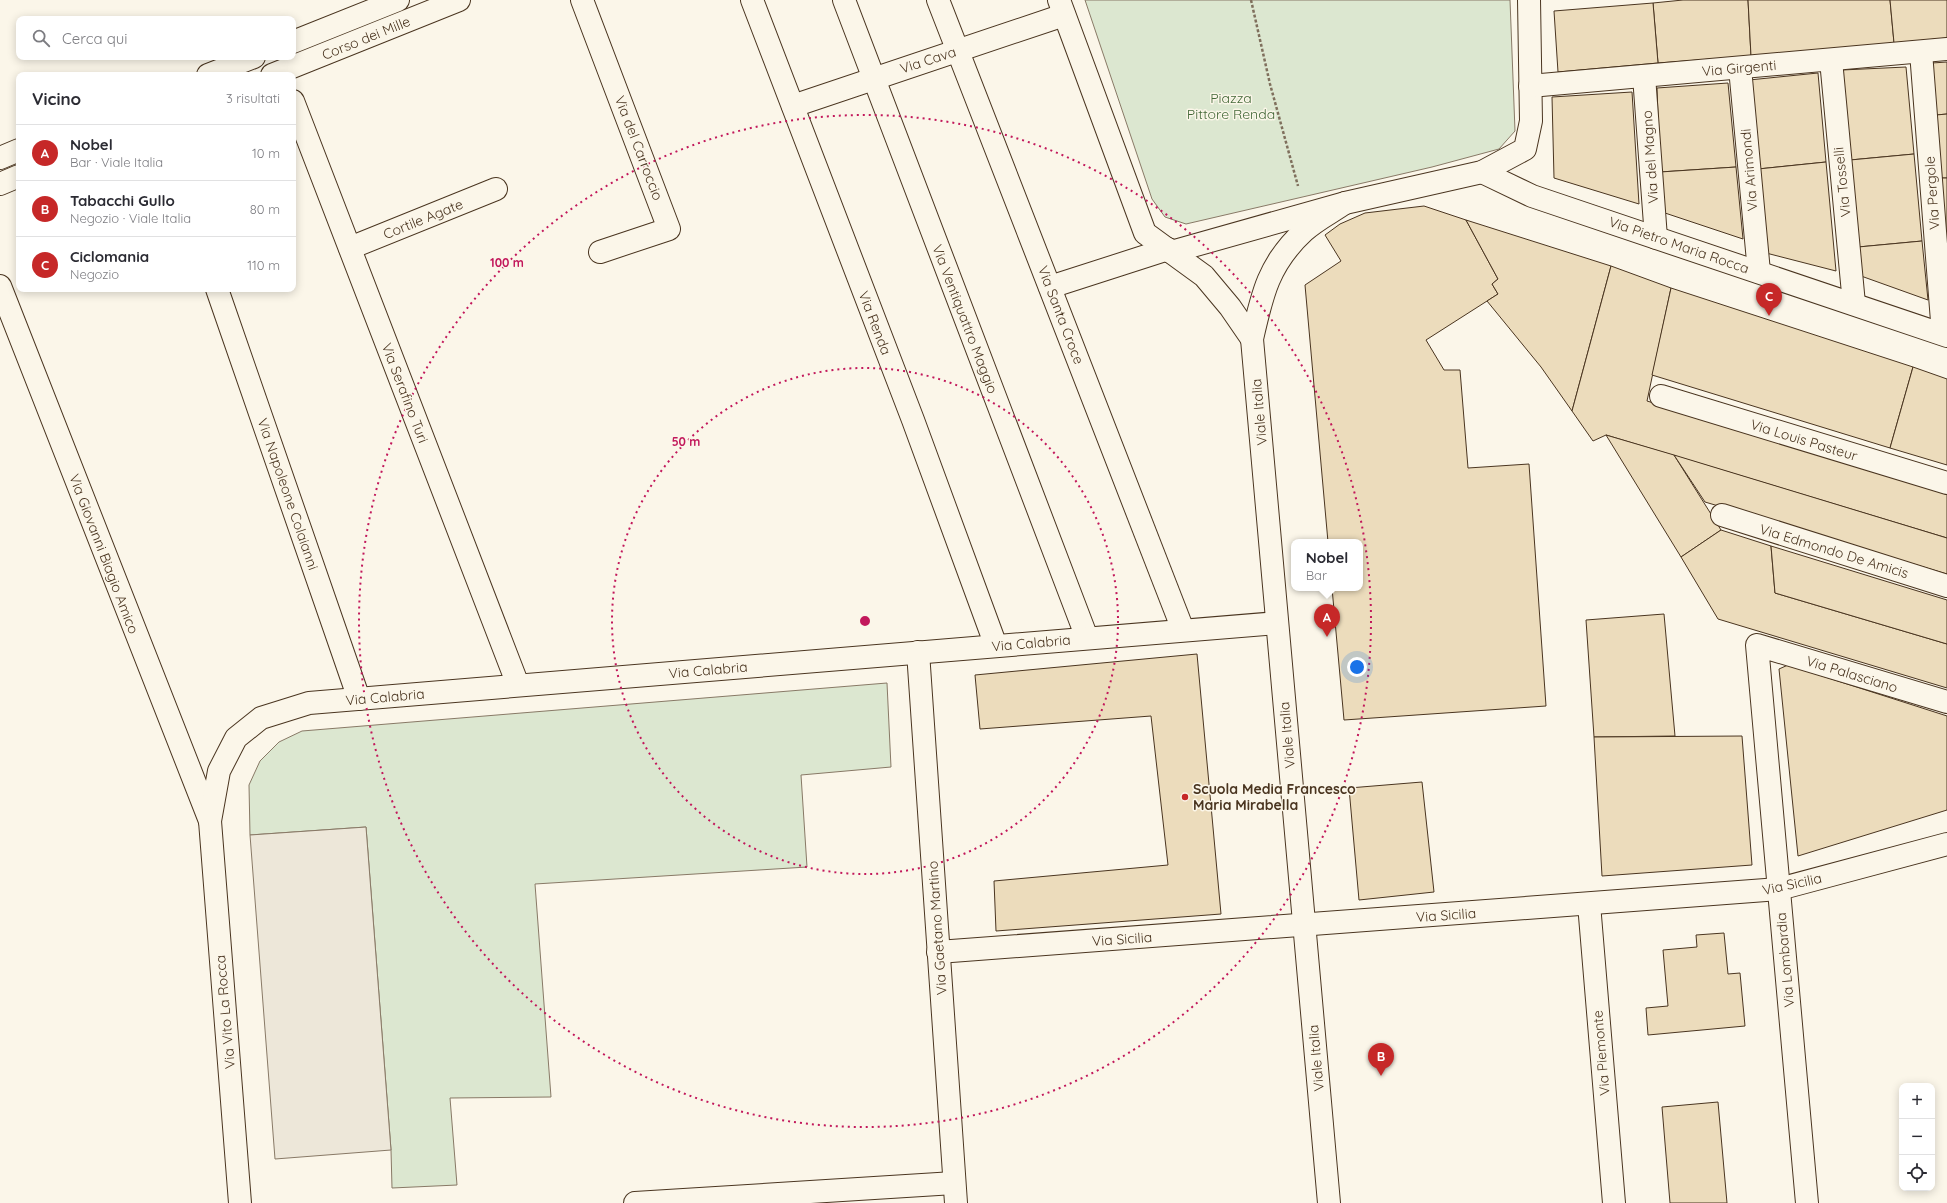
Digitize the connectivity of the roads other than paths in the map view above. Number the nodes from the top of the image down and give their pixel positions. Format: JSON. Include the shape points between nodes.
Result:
{"nodes":[{"id":1,"x":398,"y":0,"type":"edge"},
{"id":2,"x":459,"y":0,"type":"edge"},
{"id":3,"x":582,"y":0,"type":"edge"},
{"id":4,"x":752,"y":0,"type":"edge"},
{"id":5,"x":844,"y":0,"type":"edge"},
{"id":6,"x":938,"y":0,"type":"edge"},
{"id":7,"x":1533,"y":0,"type":"edge"},
{"id":8,"x":1062,"y":7,"type":"edge"},
{"id":9,"x":296,"y":41,"type":"edge"},
{"id":10,"x":1947,"y":50,"type":"edge"},
{"id":11,"x":958,"y":51,"type":"junction"},
{"id":12,"x":1921,"y":52,"type":"junction"},
{"id":13,"x":246,"y":60,"type":"edge"},
{"id":14,"x":1831,"y":60,"type":"junction"},
{"id":15,"x":1740,"y":68,"type":"junction"},
{"id":16,"x":278,"y":70,"type":"edge"},
{"id":17,"x":216,"y":72,"type":"edge"},
{"id":18,"x":1644,"y":76,"type":"junction"},
{"id":19,"x":874,"y":79,"type":"junction"},
{"id":20,"x":1530,"y":86,"type":"junction"},
{"id":21,"x":793,"y":106,"type":"junction"},
{"id":22,"x":296,"y":109,"type":"edge"},
{"id":23,"x":16,"y":151,"type":"edge"},
{"id":24,"x":0,"y":158,"type":"edge"},
{"id":25,"x":1482,"y":172,"type":"junction"},
{"id":26,"x":16,"y":177,"type":"edge"},
{"id":27,"x":0,"y":184,"type":"edge"},
{"id":28,"x":496,"y":189,"type":"dead end"},
{"id":29,"x":1345,"y":203,"type":"junction"},
{"id":30,"x":1656,"y":238,"type":"junction"},
{"id":31,"x":350,"y":248,"type":"junction"},
{"id":32,"x":1169,"y":250,"type":"junction"},
{"id":33,"x":600,"y":252,"type":"dead end"},
{"id":34,"x":1759,"y":272,"type":"junction"},
{"id":35,"x":0,"y":286,"type":"edge"},
{"id":36,"x":1050,"y":287,"type":"junction"},
{"id":37,"x":218,"y":292,"type":"edge"},
{"id":38,"x":1854,"y":304,"type":"junction"},
{"id":39,"x":1945,"y":335,"type":"edge"},
{"id":40,"x":1252,"y":339,"type":"junction"},
{"id":41,"x":1661,"y":396,"type":"dead end"},
{"id":42,"x":1947,"y":483,"type":"edge"},
{"id":43,"x":1722,"y":515,"type":"dead end"},
{"id":44,"x":1947,"y":586,"type":"edge"},
{"id":45,"x":1277,"y":622,"type":"junction"},
{"id":46,"x":1183,"y":630,"type":"junction"},
{"id":47,"x":1087,"y":638,"type":"junction"},
{"id":48,"x":1757,"y":645,"type":"joint"},
{"id":49,"x":996,"y":646,"type":"junction"},
{"id":50,"x":918,"y":652,"type":"junction"},
{"id":51,"x":518,"y":685,"type":"junction"},
{"id":52,"x":359,"y":699,"type":"junction"},
{"id":53,"x":1947,"y":702,"type":"edge"},
{"id":54,"x":210,"y":821,"type":"junction"},
{"id":55,"x":1947,"y":844,"type":"edge"},
{"id":56,"x":1947,"y":852,"type":"edge"},
{"id":57,"x":1779,"y":889,"type":"junction"},
{"id":58,"x":1589,"y":904,"type":"junction"},
{"id":59,"x":1304,"y":926,"type":"junction"},
{"id":60,"x":938,"y":952,"type":"junction"},
{"id":61,"x":955,"y":1193,"type":"edge"},
{"id":62,"x":240,"y":1203,"type":"edge"},
{"id":63,"x":635,"y":1203,"type":"edge"},
{"id":64,"x":1329,"y":1203,"type":"edge"},
{"id":65,"x":1614,"y":1203,"type":"edge"},
{"id":66,"x":1807,"y":1203,"type":"edge"}],
"edges":[{"from":1,"to":9,"type":"street","name":"Corso dei Mille"},
{"from":2,"to":16,"type":"street","name":"Corso dei Mille"},
{"from":3,"to":33,"type":"street","name":"Via del Carroccio","via":[[669,229]]},
{"from":4,"to":21,"type":"street","name":"Via Renda"},
{"from":5,"to":19,"type":"street","name":"Via Ventiquattro Maggio"},
{"from":6,"to":11,"type":"street","name":"Via Santa Croce"},
{"from":7,"to":20,"type":"street"},
{"from":8,"to":11,"type":"street","name":"Via Cava"},
{"from":8,"to":32,"type":"street","via":[[1145,233]]},
{"from":10,"to":12,"type":"street","name":"Via Girgenti"},
{"from":11,"to":19,"type":"street","name":"Via Cava"},
{"from":11,"to":36,"type":"street","name":"Via Santa Croce"},
{"from":12,"to":14,"type":"street","name":"Via Girgenti"},
{"from":12,"to":39,"type":"street","name":"Via Pergole"},
{"from":13,"to":17,"type":"street"},
{"from":14,"to":15,"type":"street","name":"Via Girgenti"},
{"from":14,"to":38,"type":"street","name":"Via Tosselli"},
{"from":15,"to":18,"type":"street","name":"Via Girgenti"},
{"from":15,"to":34,"type":"street","name":"Via Arimondi"},
{"from":18,"to":20,"type":"street","name":"Via Girgenti"},
{"from":18,"to":30,"type":"street","name":"Via del Magno"},
{"from":19,"to":21,"type":"street","name":"Via Cava"},
{"from":19,"to":47,"type":"street","name":"Via Ventiquattro Maggio"},
{"from":20,"to":25,"type":"street","via":[[1531,121],[1525,149]]},
{"from":21,"to":49,"type":"street","name":"Via Renda"},
{"from":22,"to":31,"type":"street","name":"Via Serafino Turi"},
{"from":23,"to":24,"type":"street"},
{"from":25,"to":29,"type":"street"},
{"from":25,"to":30,"type":"street","name":"Via Pietro Maria Rocca","via":[[1532,196]]},
{"from":26,"to":27,"type":"street"},
{"from":28,"to":31,"type":"street","name":"Cortile Agate"},
{"from":29,"to":32,"type":"street"},
{"from":29,"to":40,"type":"street","name":"Viale Italia","via":[[1305,230],[1276,262],[1262,297]]},
{"from":30,"to":34,"type":"street","name":"Via Pietro Maria Rocca"},
{"from":31,"to":51,"type":"street","name":"Via Serafino Turi"},
{"from":32,"to":36,"type":"street"},
{"from":32,"to":40,"type":"street","name":"Viale Italia","via":[[1204,276]]},
{"from":34,"to":38,"type":"street","name":"Via Pietro Maria Rocca"},
{"from":35,"to":54,"type":"street","name":"Via Giovanni Biagio Amico"},
{"from":36,"to":46,"type":"street","name":"Via Santa Croce"},
{"from":37,"to":52,"type":"street","name":"Via Napoleone Colaianni"},
{"from":38,"to":39,"type":"street","name":"Via Pietro Maria Rocca"},
{"from":40,"to":45,"type":"street","name":"Viale Italia"},
{"from":41,"to":42,"type":"street","name":"Via Louis Pasteur"},
{"from":43,"to":44,"type":"street","name":"Via Edmondo De Amicis"},
{"from":45,"to":46,"type":"street","name":"Via Calabria"},
{"from":45,"to":59,"type":"street","name":"Viale Italia"},
{"from":46,"to":47,"type":"street","name":"Via Calabria"},
{"from":47,"to":49,"type":"street","name":"Via Calabria"},
{"from":48,"to":53,"type":"street","name":"Via Palasciano"},
{"from":48,"to":57,"type":"street","name":"Via Lombardia"},
{"from":49,"to":50,"type":"street","name":"Via Calabria"},
{"from":50,"to":51,"type":"street","name":"Via Calabria"},
{"from":50,"to":60,"type":"street","name":"Via Gaetano Martino"},
{"from":51,"to":52,"type":"street","name":"Via Calabria"},
{"from":52,"to":54,"type":"street","name":"Via Calabria","via":[[309,703],[261,718],[236,738],[219,771]]},
{"from":54,"to":62,"type":"street","name":"Via Vito La Rocca"},
{"from":55,"to":56,"type":"street"},
{"from":55,"to":57,"type":"street","name":"Via Sicilia"},
{"from":57,"to":58,"type":"street","name":"Via Sicilia"},
{"from":57,"to":66,"type":"street","name":"Via Lombardia"},
{"from":58,"to":59,"type":"street","name":"Via Sicilia"},
{"from":58,"to":65,"type":"street","name":"Via Piemonte"},
{"from":59,"to":60,"type":"street","name":"Via Sicilia"},
{"from":59,"to":64,"type":"street","name":"Viale Italia"},
{"from":60,"to":61,"type":"street","name":"Via Gaetano Martino"},
{"from":61,"to":63,"type":"street"}]}
